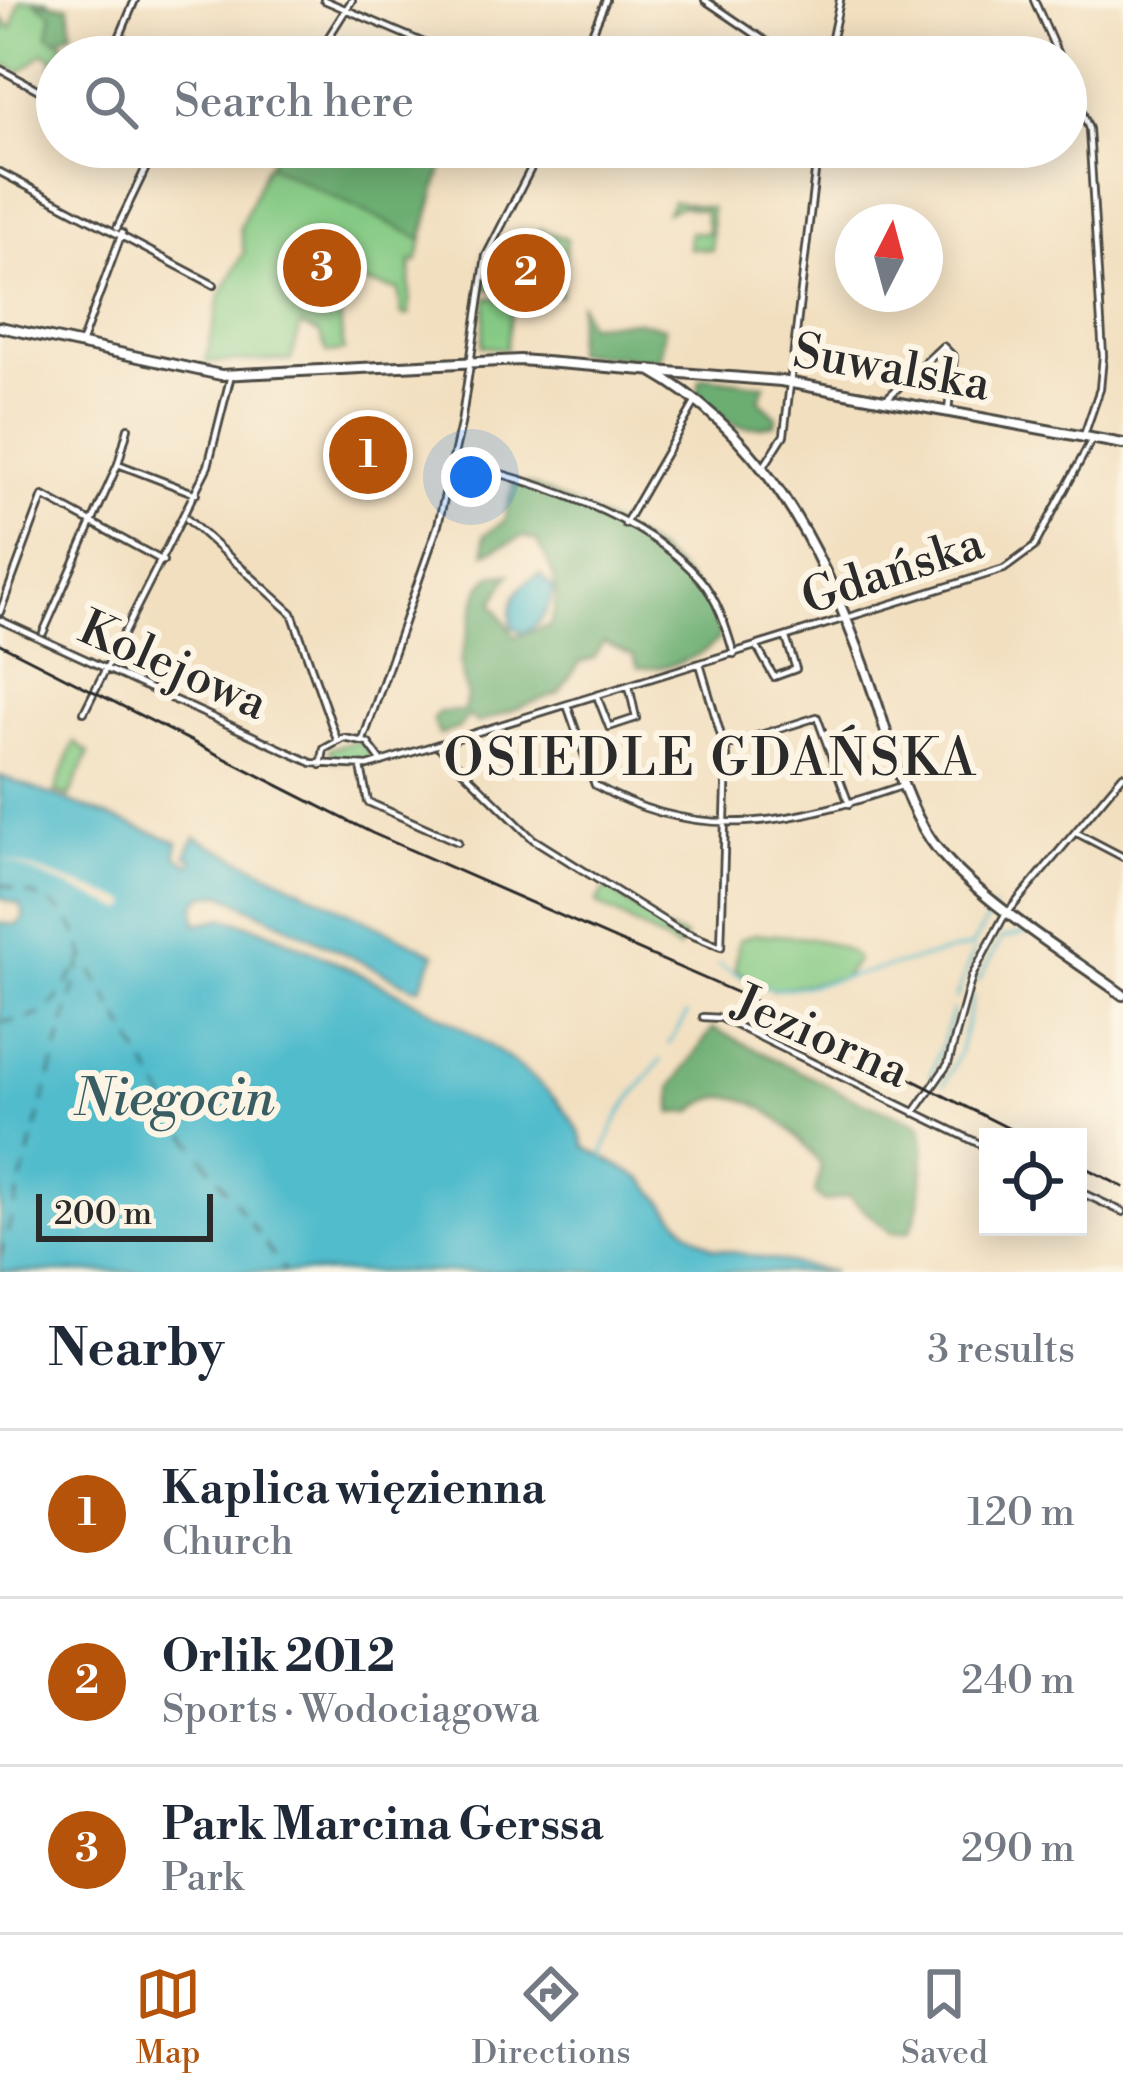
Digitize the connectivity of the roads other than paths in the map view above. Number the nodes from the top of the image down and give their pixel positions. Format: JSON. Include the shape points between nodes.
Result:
{"nodes":[{"id":1,"x":135,"y":0,"type":"edge"},
{"id":2,"x":324,"y":0,"type":"edge"},
{"id":3,"x":352,"y":0,"type":"edge"},
{"id":4,"x":606,"y":0,"type":"edge"},
{"id":5,"x":705,"y":0,"type":"edge"},
{"id":6,"x":840,"y":0,"type":"edge"},
{"id":7,"x":1034,"y":0,"type":"edge"},
{"id":8,"x":347,"y":10,"type":"junction"},
{"id":9,"x":120,"y":36,"type":"edge"},
{"id":10,"x":330,"y":36,"type":"edge"},
{"id":11,"x":408,"y":36,"type":"edge"},
{"id":12,"x":591,"y":36,"type":"edge"},
{"id":13,"x":758,"y":36,"type":"edge"},
{"id":14,"x":832,"y":36,"type":"edge"},
{"id":15,"x":1050,"y":36,"type":"edge"},
{"id":16,"x":0,"y":69,"type":"edge"},
{"id":17,"x":36,"y":89,"type":"edge"},
{"id":18,"x":1087,"y":125,"type":"edge"},
{"id":19,"x":144,"y":168,"type":"edge"},
{"id":20,"x":531,"y":168,"type":"edge"},
{"id":21,"x":816,"y":168,"type":"edge"},
{"id":22,"x":0,"y":172,"type":"edge"},
{"id":23,"x":119,"y":232,"type":"junction"},
{"id":24,"x":214,"y":285,"type":"dead end"},
{"id":25,"x":0,"y":326,"type":"edge"},
{"id":26,"x":81,"y":344,"type":"junction"},
{"id":27,"x":467,"y":360,"type":"junction"},
{"id":28,"x":648,"y":369,"type":"junction"},
{"id":29,"x":231,"y":375,"type":"junction"},
{"id":30,"x":789,"y":383,"type":"junction"},
{"id":31,"x":696,"y":400,"type":"junction"},
{"id":32,"x":886,"y":400,"type":"junction"},
{"id":33,"x":948,"y":412,"type":"junction"},
{"id":34,"x":128,"y":428,"type":"dead end"},
{"id":35,"x":1087,"y":439,"type":"junction"},
{"id":36,"x":1123,"y":444,"type":"edge"},
{"id":37,"x":453,"y":461,"type":"junction"},
{"id":38,"x":118,"y":464,"type":"junction"},
{"id":39,"x":762,"y":469,"type":"junction"},
{"id":40,"x":196,"y":494,"type":"junction"},
{"id":41,"x":185,"y":518,"type":"junction"},
{"id":42,"x":92,"y":522,"type":"junction"},
{"id":43,"x":625,"y":524,"type":"junction"},
{"id":44,"x":163,"y":561,"type":"junction"},
{"id":45,"x":0,"y":616,"type":"edge"},
{"id":46,"x":849,"y":618,"type":"junction"},
{"id":47,"x":43,"y":633,"type":"dead end"},
{"id":48,"x":785,"y":638,"type":"junction"},
{"id":49,"x":757,"y":647,"type":"junction"},
{"id":50,"x":734,"y":654,"type":"junction"},
{"id":51,"x":700,"y":664,"type":"junction"},
{"id":52,"x":105,"y":670,"type":"junction"},
{"id":53,"x":629,"y":686,"type":"junction"},
{"id":54,"x":597,"y":696,"type":"junction"},
{"id":55,"x":567,"y":705,"type":"junction"},
{"id":56,"x":84,"y":712,"type":"dead end"},
{"id":57,"x":337,"y":740,"type":"junction"},
{"id":58,"x":363,"y":740,"type":"junction"},
{"id":59,"x":438,"y":746,"type":"junction"},
{"id":60,"x":726,"y":746,"type":"junction"},
{"id":61,"x":382,"y":762,"type":"junction"},
{"id":62,"x":321,"y":766,"type":"junction"},
{"id":63,"x":361,"y":767,"type":"junction"},
{"id":64,"x":1123,"y":775,"type":"edge"},
{"id":65,"x":904,"y":784,"type":"junction"},
{"id":66,"x":848,"y":804,"type":"junction"},
{"id":67,"x":724,"y":823,"type":"junction"},
{"id":68,"x":1077,"y":833,"type":"junction"},
{"id":69,"x":458,"y":842,"type":"dead end"},
{"id":70,"x":1123,"y":857,"type":"edge"},
{"id":71,"x":1010,"y":910,"type":"junction"},
{"id":72,"x":1123,"y":995,"type":"edge"},
{"id":73,"x":703,"y":1017,"type":"dead end"},
{"id":74,"x":914,"y":1113,"type":"junction"},
{"id":75,"x":979,"y":1144,"type":"edge"},
{"id":76,"x":1087,"y":1195,"type":"edge"},
{"id":77,"x":1123,"y":1212,"type":"edge"}],
"edges":[{"from":1,"to":9,"type":"street"},
{"from":2,"to":8,"type":"street"},
{"from":3,"to":8,"type":"street"},
{"from":4,"to":12,"type":"street"},
{"from":5,"to":13,"type":"street"},
{"from":6,"to":14,"type":"street"},
{"from":7,"to":15,"type":"street"},
{"from":8,"to":10,"type":"street"},
{"from":8,"to":11,"type":"street"},
{"from":16,"to":17,"type":"street"},
{"from":18,"to":35,"type":"street","name":"Gdańska","via":[[1103,356]]},
{"from":19,"to":23,"type":"street"},
{"from":20,"to":27,"type":"street","via":[[490,245]]},
{"from":21,"to":30,"type":"street"},
{"from":22,"to":23,"type":"street"},
{"from":23,"to":24,"type":"street"},
{"from":23,"to":26,"type":"street"},
{"from":25,"to":26,"type":"street","name":"Suwalska"},
{"from":26,"to":29,"type":"street","name":"Suwalska"},
{"from":27,"to":28,"type":"street","name":"Suwalska"},
{"from":27,"to":29,"type":"street","name":"Suwalska"},
{"from":27,"to":37,"type":"street"},
{"from":28,"to":30,"type":"street","name":"Suwalska"},
{"from":28,"to":31,"type":"street"},
{"from":29,"to":40,"type":"street"},
{"from":30,"to":32,"type":"street","name":"Suwalska"},
{"from":30,"to":39,"type":"street","via":[[782,443]]},
{"from":31,"to":39,"type":"street"},
{"from":31,"to":43,"type":"street"},
{"from":32,"to":33,"type":"street","name":"Suwalska"},
{"from":32,"to":33,"type":"street","via":[[943,346],[953,357]]},
{"from":33,"to":35,"type":"street","name":"Suwalska"},
{"from":34,"to":38,"type":"street"},
{"from":35,"to":36,"type":"street","name":"Suwalska"},
{"from":35,"to":46,"type":"street","name":"Gdańska","via":[[1025,557]]},
{"from":37,"to":43,"type":"street","via":[[530,480]]},
{"from":37,"to":58,"type":"street","via":[[419,589]]},
{"from":38,"to":40,"type":"street"},
{"from":38,"to":42,"type":"street"},
{"from":39,"to":46,"type":"street","via":[[797,516]]},
{"from":40,"to":41,"type":"street"},
{"from":41,"to":44,"type":"street"},
{"from":41,"to":57,"type":"street","via":[[292,613]]},
{"from":42,"to":44,"type":"street"},
{"from":42,"to":45,"type":"street","via":[[43,496]]},
{"from":42,"to":47,"type":"street"},
{"from":43,"to":50,"type":"street","via":[[700,578]]},
{"from":44,"to":52,"type":"street"},
{"from":45,"to":52,"type":"street","name":"Kolejowa"},
{"from":46,"to":48,"type":"street","name":"Gdańska"},
{"from":46,"to":65,"type":"street"},
{"from":48,"to":49,"type":"street","name":"Gdańska"},
{"from":48,"to":49,"type":"street","name":"Gdańska","via":[[796,669],[774,677]]},
{"from":49,"to":50,"type":"street","name":"Gdańska"},
{"from":50,"to":51,"type":"street","name":"Gdańska"},
{"from":51,"to":53,"type":"street","name":"Gdańska"},
{"from":51,"to":60,"type":"street"},
{"from":52,"to":56,"type":"street"},
{"from":52,"to":62,"type":"street","name":"Kolejowa"},
{"from":53,"to":54,"type":"street","name":"Gdańska"},
{"from":53,"to":54,"type":"street","via":[[636,718],[609,727]]},
{"from":54,"to":55,"type":"street","name":"Gdańska"},
{"from":55,"to":59,"type":"street","name":"Gdańska"},
{"from":55,"to":67,"type":"street","via":[[595,785],[669,814]]},
{"from":57,"to":58,"type":"street"},
{"from":57,"to":62,"type":"street","via":[[321,754]]},
{"from":58,"to":61,"type":"street"},
{"from":59,"to":61,"type":"street","name":"Gdańska"},
{"from":59,"to":67,"type":"street","name":"Jeziorna","via":[[533,839],[663,921],[721,947]]},
{"from":60,"to":66,"type":"street","via":[[821,719]]},
{"from":60,"to":67,"type":"street"},
{"from":61,"to":63,"type":"street","name":"Gdańska"},
{"from":62,"to":63,"type":"street","name":"Gdańska"},
{"from":63,"to":69,"type":"street","via":[[368,802]]},
{"from":64,"to":68,"type":"street","name":"Jeziorna"},
{"from":65,"to":66,"type":"street"},
{"from":65,"to":71,"type":"street","via":[[936,847]]},
{"from":66,"to":67,"type":"street","via":[[791,820]]},
{"from":68,"to":70,"type":"street"},
{"from":68,"to":71,"type":"street","name":"Jeziorna"},
{"from":71,"to":72,"type":"street"},
{"from":71,"to":74,"type":"street","name":"Jeziorna","via":[[973,974],[946,1069]]},
{"from":73,"to":74,"type":"street","name":"Jeziorna","via":[[721,1018]]},
{"from":74,"to":75,"type":"street","name":"Jeziorna"},
{"from":76,"to":77,"type":"street"}]}
